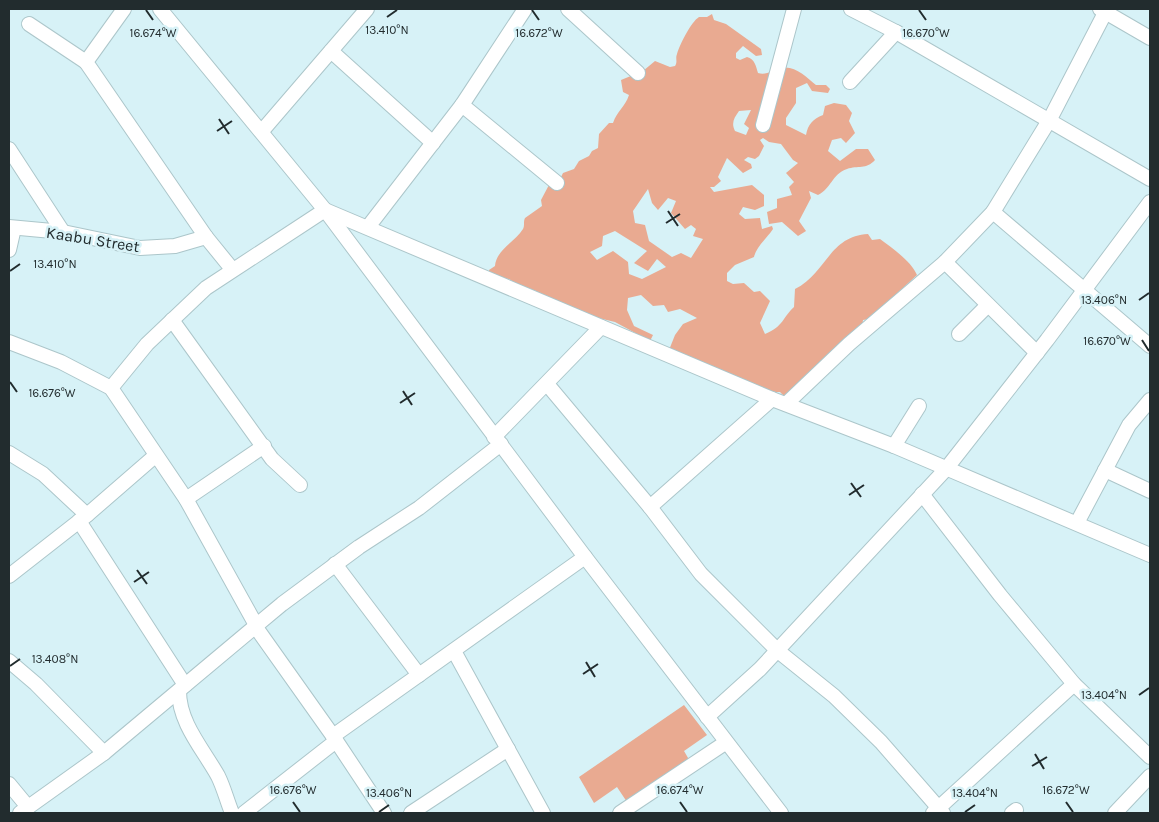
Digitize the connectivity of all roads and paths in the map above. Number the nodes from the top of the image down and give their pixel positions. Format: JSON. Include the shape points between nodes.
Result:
{"nodes":[{"id":1,"x":124,"y":9,"type":"edge"},
{"id":2,"x":160,"y":9,"type":"edge"},
{"id":3,"x":367,"y":9,"type":"edge"},
{"id":4,"x":525,"y":9,"type":"edge"},
{"id":5,"x":568,"y":9,"type":"edge"},
{"id":6,"x":794,"y":9,"type":"edge"},
{"id":7,"x":851,"y":9,"type":"edge"},
{"id":8,"x":1104,"y":10,"type":"edge"},
{"id":9,"x":29,"y":24,"type":"dead end"},
{"id":10,"x":896,"y":32,"type":"junction"},
{"id":11,"x":1150,"y":38,"type":"edge"},
{"id":12,"x":331,"y":51,"type":"junction"},
{"id":13,"x":86,"y":62,"type":"junction"},
{"id":14,"x":638,"y":73,"type":"dead end"},
{"id":15,"x":850,"y":82,"type":"dead end"},
{"id":16,"x":462,"y":105,"type":"junction"},
{"id":17,"x":1050,"y":119,"type":"junction"},
{"id":18,"x":763,"y":125,"type":"dead end"},
{"id":19,"x":262,"y":131,"type":"junction"},
{"id":20,"x":433,"y":143,"type":"junction"},
{"id":21,"x":9,"y":149,"type":"edge"},
{"id":22,"x":1149,"y":176,"type":"edge"},
{"id":23,"x":557,"y":183,"type":"dead end"},
{"id":24,"x":1150,"y":202,"type":"edge"},
{"id":25,"x":325,"y":210,"type":"junction"},
{"id":26,"x":993,"y":212,"type":"junction"},
{"id":27,"x":12,"y":227,"type":"edge"},
{"id":28,"x":368,"y":227,"type":"junction"},
{"id":29,"x":63,"y":232,"type":"junction"},
{"id":30,"x":206,"y":237,"type":"junction"},
{"id":31,"x":9,"y":250,"type":"edge"},
{"id":32,"x":945,"y":262,"type":"junction"},
{"id":33,"x":232,"y":269,"type":"junction"},
{"id":34,"x":1085,"y":290,"type":"junction"},
{"id":35,"x":987,"y":306,"type":"junction"},
{"id":36,"x":172,"y":320,"type":"junction"},
{"id":37,"x":601,"y":327,"type":"junction"},
{"id":38,"x":958,"y":334,"type":"dead end"},
{"id":39,"x":9,"y":342,"type":"edge"},
{"id":40,"x":1150,"y":346,"type":"edge"},
{"id":41,"x":1037,"y":353,"type":"junction"},
{"id":42,"x":547,"y":384,"type":"junction"},
{"id":43,"x":111,"y":388,"type":"junction"},
{"id":44,"x":772,"y":399,"type":"junction"},
{"id":45,"x":1150,"y":400,"type":"edge"},
{"id":46,"x":786,"y":404,"type":"junction"},
{"id":47,"x":919,"y":406,"type":"dead end"},
{"id":48,"x":498,"y":440,"type":"junction"},
{"id":49,"x":264,"y":446,"type":"junction"},
{"id":50,"x":894,"y":446,"type":"junction"},
{"id":51,"x":9,"y":453,"type":"edge"},
{"id":52,"x":155,"y":456,"type":"junction"},
{"id":53,"x":946,"y":469,"type":"junction"},
{"id":54,"x":1105,"y":470,"type":"junction"},
{"id":55,"x":300,"y":485,"type":"dead end"},
{"id":56,"x":1150,"y":491,"type":"edge"},
{"id":57,"x":922,"y":494,"type":"junction"},
{"id":58,"x":186,"y":499,"type":"junction"},
{"id":59,"x":650,"y":507,"type":"junction"},
{"id":60,"x":83,"y":518,"type":"junction"},
{"id":61,"x":1077,"y":523,"type":"junction"},
{"id":62,"x":1150,"y":555,"type":"edge"},
{"id":63,"x":585,"y":557,"type":"junction"},
{"id":64,"x":335,"y":564,"type":"junction"},
{"id":65,"x":9,"y":576,"type":"edge"},
{"id":66,"x":256,"y":626,"type":"junction"},
{"id":67,"x":778,"y":650,"type":"junction"},
{"id":68,"x":454,"y":651,"type":"junction"},
{"id":69,"x":9,"y":661,"type":"edge"},
{"id":70,"x":419,"y":675,"type":"junction"},
{"id":71,"x":1074,"y":684,"type":"junction"},
{"id":72,"x":182,"y":688,"type":"junction"},
{"id":73,"x":707,"y":717,"type":"junction"},
{"id":74,"x":335,"y":738,"type":"junction"},
{"id":75,"x":725,"y":743,"type":"junction"},
{"id":76,"x":508,"y":749,"type":"junction"},
{"id":77,"x":104,"y":753,"type":"junction"},
{"id":78,"x":1150,"y":758,"type":"edge"},
{"id":79,"x":1150,"y":776,"type":"edge"},
{"id":80,"x":9,"y":784,"type":"edge"},
{"id":81,"x":24,"y":811,"type":"edge"},
{"id":82,"x":538,"y":811,"type":"edge"},
{"id":83,"x":938,"y":811,"type":"edge"},
{"id":84,"x":232,"y":813,"type":"edge"},
{"id":85,"x":244,"y":813,"type":"edge"},
{"id":86,"x":384,"y":813,"type":"edge"},
{"id":87,"x":411,"y":813,"type":"edge"},
{"id":88,"x":620,"y":813,"type":"edge"},
{"id":89,"x":781,"y":813,"type":"edge"},
{"id":90,"x":1115,"y":813,"type":"edge"}],
"edges":[{"from":1,"to":13,"type":"street"},
{"from":2,"to":19,"type":"street"},
{"from":3,"to":12,"type":"street"},
{"from":4,"to":16,"type":"street"},
{"from":5,"to":14,"type":"street"},
{"from":6,"to":18,"type":"street"},
{"from":7,"to":10,"type":"street"},
{"from":8,"to":11,"type":"street"},
{"from":8,"to":17,"type":"street"},
{"from":9,"to":13,"type":"street"},
{"from":10,"to":15,"type":"street"},
{"from":10,"to":17,"type":"street"},
{"from":12,"to":19,"type":"street"},
{"from":12,"to":20,"type":"street"},
{"from":13,"to":30,"type":"street"},
{"from":16,"to":20,"type":"street"},
{"from":16,"to":23,"type":"street"},
{"from":17,"to":22,"type":"street"},
{"from":17,"to":26,"type":"street"},
{"from":19,"to":25,"type":"street"},
{"from":20,"to":28,"type":"street"},
{"from":21,"to":29,"type":"street"},
{"from":24,"to":34,"type":"street"},
{"from":25,"to":28,"type":"street"},
{"from":25,"to":33,"type":"street"},
{"from":25,"to":48,"type":"street"},
{"from":26,"to":32,"type":"street"},
{"from":26,"to":34,"type":"street"},
{"from":27,"to":29,"type":"street","name":"Kaabu Street"},
{"from":27,"to":31,"type":"street"},
{"from":28,"to":37,"type":"street"},
{"from":29,"to":30,"type":"street","name":"Kaabu Street","via":[[140,248],[175,246]]},
{"from":30,"to":33,"type":"street"},
{"from":32,"to":35,"type":"street"},
{"from":32,"to":46,"type":"street","via":[[849,344]]},
{"from":33,"to":36,"type":"street"},
{"from":34,"to":40,"type":"street"},
{"from":34,"to":41,"type":"street"},
{"from":35,"to":38,"type":"street"},
{"from":35,"to":41,"type":"street"},
{"from":36,"to":43,"type":"street","via":[[147,344]]},
{"from":36,"to":49,"type":"street"},
{"from":37,"to":42,"type":"street"},
{"from":37,"to":44,"type":"street"},
{"from":39,"to":43,"type":"street","via":[[61,362]]},
{"from":41,"to":53,"type":"street"},
{"from":42,"to":48,"type":"street"},
{"from":42,"to":59,"type":"street"},
{"from":43,"to":52,"type":"street"},
{"from":44,"to":46,"type":"street"},
{"from":44,"to":59,"type":"street"},
{"from":45,"to":54,"type":"street","via":[[1129,425]]},
{"from":46,"to":50,"type":"street"},
{"from":47,"to":50,"type":"street"},
{"from":48,"to":63,"type":"street"},
{"from":48,"to":64,"type":"street","via":[[419,508]]},
{"from":49,"to":55,"type":"street"},
{"from":49,"to":58,"type":"street"},
{"from":50,"to":53,"type":"street"},
{"from":51,"to":60,"type":"street","via":[[43,474]]},
{"from":52,"to":58,"type":"street"},
{"from":52,"to":60,"type":"street"},
{"from":53,"to":57,"type":"street"},
{"from":53,"to":61,"type":"street"},
{"from":54,"to":56,"type":"street"},
{"from":54,"to":61,"type":"street"},
{"from":57,"to":67,"type":"street"},
{"from":57,"to":71,"type":"street","via":[[1000,596]]},
{"from":58,"to":66,"type":"street"},
{"from":59,"to":67,"type":"street","via":[[701,574]]},
{"from":60,"to":65,"type":"street"},
{"from":60,"to":72,"type":"street"},
{"from":61,"to":62,"type":"street"},
{"from":63,"to":68,"type":"street"},
{"from":63,"to":73,"type":"street"},
{"from":64,"to":66,"type":"street"},
{"from":64,"to":70,"type":"street"},
{"from":66,"to":72,"type":"street"},
{"from":66,"to":74,"type":"street"},
{"from":67,"to":73,"type":"street"},
{"from":67,"to":83,"type":"street","via":[[834,696],[881,742]]},
{"from":68,"to":70,"type":"street"},
{"from":68,"to":76,"type":"street"},
{"from":69,"to":77,"type":"street"},
{"from":70,"to":74,"type":"street"},
{"from":71,"to":78,"type":"street"},
{"from":71,"to":83,"type":"street"},
{"from":72,"to":77,"type":"street"},
{"from":72,"to":84,"type":"street","via":[[179,704],[183,716],[218,778]]},
{"from":73,"to":75,"type":"street"},
{"from":74,"to":85,"type":"street"},
{"from":74,"to":86,"type":"street"},
{"from":75,"to":88,"type":"street"},
{"from":75,"to":89,"type":"street"},
{"from":76,"to":82,"type":"street"},
{"from":76,"to":87,"type":"street"},
{"from":77,"to":81,"type":"street"},
{"from":79,"to":90,"type":"street"},
{"from":80,"to":81,"type":"street"}]}
